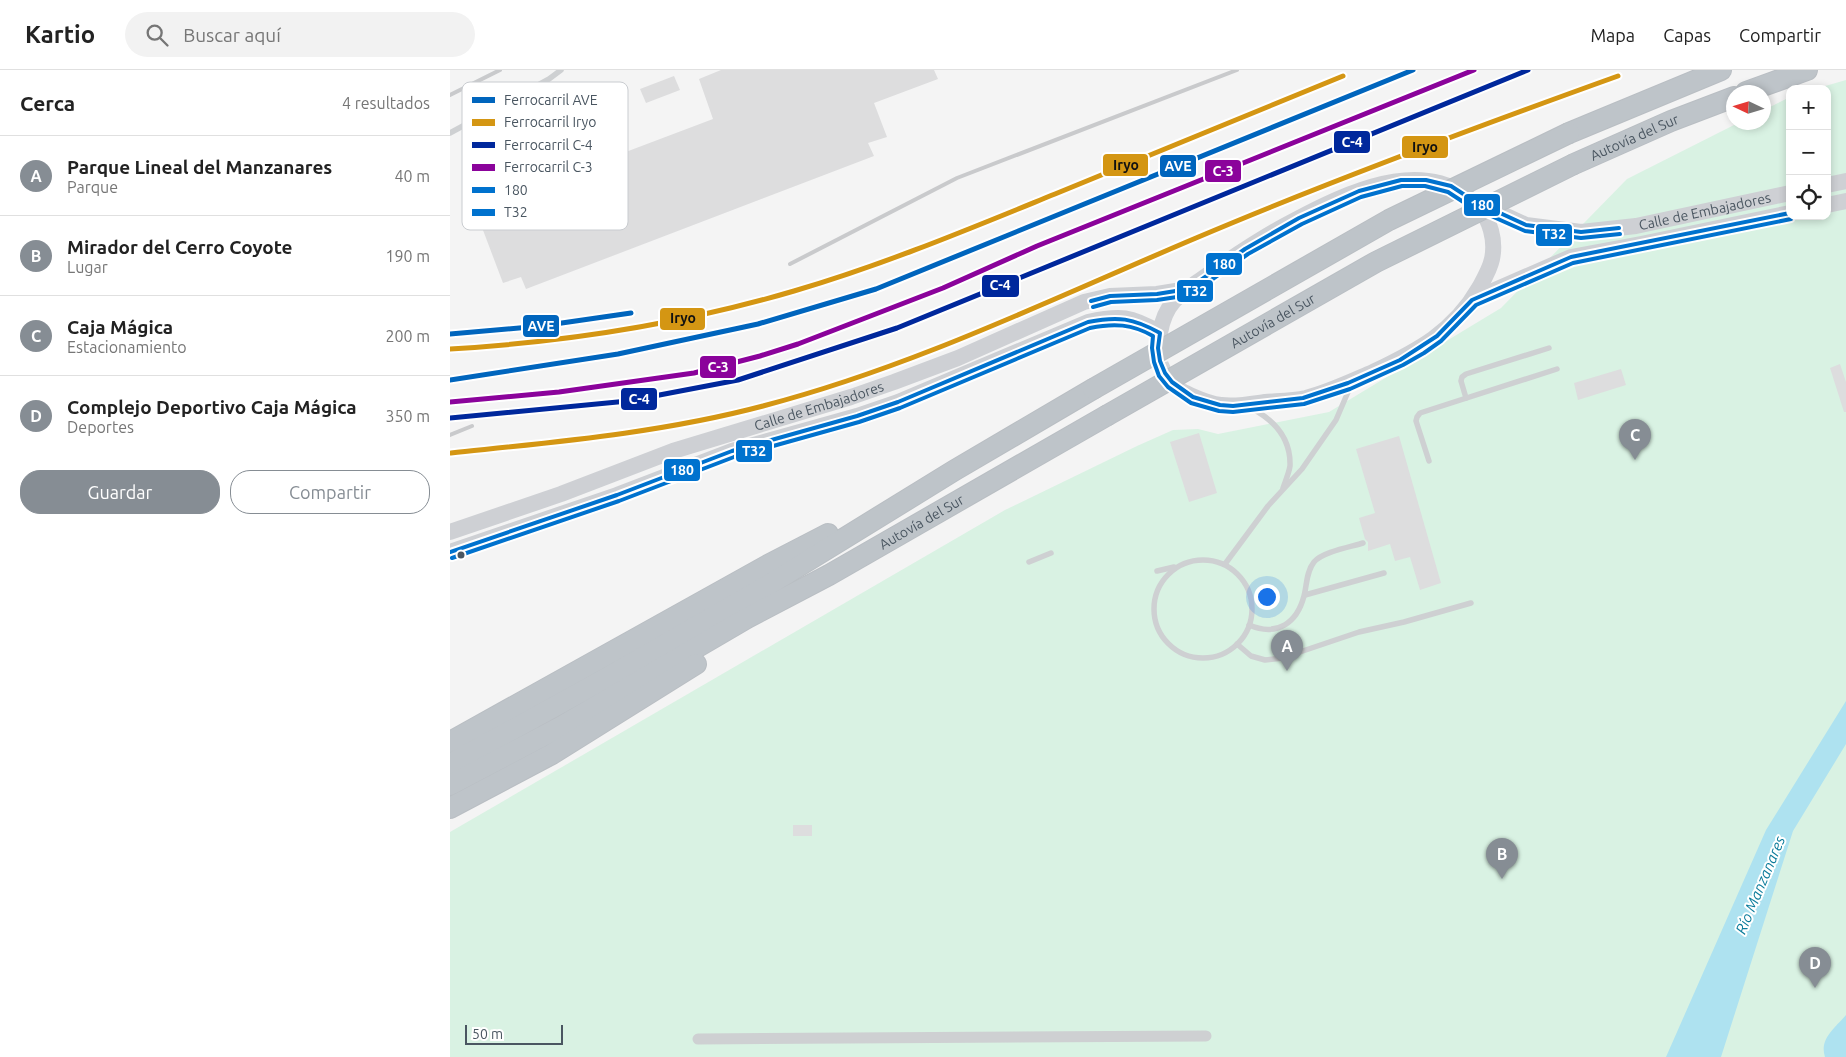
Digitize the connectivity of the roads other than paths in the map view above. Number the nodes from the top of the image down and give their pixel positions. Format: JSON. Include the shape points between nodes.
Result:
{"nodes":[{"id":1,"x":561,"y":70,"type":"edge"},
{"id":2,"x":1721,"y":70,"type":"edge"},
{"id":3,"x":1807,"y":70,"type":"edge"},
{"id":4,"x":544,"y":82,"type":"edge"},
{"id":5,"x":1765,"y":85,"type":"edge"},
{"id":6,"x":1726,"y":100,"type":"edge"},
{"id":7,"x":462,"y":126,"type":"edge"},
{"id":8,"x":450,"y":133,"type":"edge"},
{"id":9,"x":1846,"y":181,"type":"edge"},
{"id":10,"x":1831,"y":184,"type":"edge"},
{"id":11,"x":1786,"y":194,"type":"edge"},
{"id":12,"x":1474,"y":201,"type":"junction"},
{"id":13,"x":1846,"y":201,"type":"edge"},
{"id":14,"x":1831,"y":204,"type":"edge"},
{"id":15,"x":1786,"y":214,"type":"edge"},
{"id":16,"x":1188,"y":289,"type":"junction"},
{"id":17,"x":1472,"y":300,"type":"junction"},
{"id":18,"x":1549,"y":348,"type":"dead end"},
{"id":19,"x":1557,"y":369,"type":"dead end"},
{"id":20,"x":1353,"y":381,"type":"junction"},
{"id":21,"x":1183,"y":392,"type":"tunnel mouth"},
{"id":22,"x":1466,"y":398,"type":"junction"},
{"id":23,"x":1244,"y":405,"type":"junction"},
{"id":24,"x":1429,"y":461,"type":"dead end"},
{"id":25,"x":955,"y":470,"type":"junction"},
{"id":26,"x":1282,"y":490,"type":"junction"},
{"id":27,"x":450,"y":532,"type":"edge"},
{"id":28,"x":1363,"y":543,"type":"dead end"},
{"id":29,"x":450,"y":552,"type":"edge"},
{"id":30,"x":1051,"y":552,"type":"dead end"},
{"id":31,"x":1029,"y":562,"type":"dead end"},
{"id":32,"x":1225,"y":564,"type":"junction"},
{"id":33,"x":1176,"y":567,"type":"junction"},
{"id":34,"x":1157,"y":571,"type":"dead end"},
{"id":35,"x":1384,"y":573,"type":"dead end"},
{"id":36,"x":829,"y":575,"type":"junction"},
{"id":37,"x":1305,"y":595,"type":"junction"},
{"id":38,"x":1471,"y":603,"type":"dead end"},
{"id":39,"x":1250,"y":625,"type":"junction"},
{"id":40,"x":1237,"y":644,"type":"junction"},
{"id":41,"x":450,"y":742,"type":"edge"},
{"id":42,"x":450,"y":764,"type":"edge"},
{"id":43,"x":450,"y":785,"type":"edge"},
{"id":44,"x":450,"y":808,"type":"edge"},
{"id":45,"x":1206,"y":1036,"type":"dead end"},
{"id":46,"x":698,"y":1039,"type":"dead end"}],
"edges":[{"from":1,"to":4,"type":"lane"},
{"from":2,"to":25,"type":"highway","name":"Autovía del Sur","bridge":true,"via":[[1569,133],[1389,220]]},
{"from":3,"to":5,"type":"highway"},
{"from":6,"to":36,"type":"highway","name":"Autovía del Sur","bridge":true,"via":[[1671,120],[1574,164],[1376,262]]},
{"from":7,"to":8,"type":"lane"},
{"from":9,"to":10,"type":"main road"},
{"from":11,"to":12,"type":"main road","name":"Calle de Embajadores","via":[[1636,226],[1581,232],[1526,225]]},
{"from":12,"to":16,"type":"main road","name":"Calle de Embajadores","via":[[1451,186],[1426,180],[1401,180],[1359,191],[1272,233]]},
{"from":12,"to":17,"type":"main road","via":[[1490,226],[1492,258]]},
{"from":13,"to":14,"type":"main road"},
{"from":15,"to":17,"type":"main road","name":"Calle de Embajadores","via":[[1571,257]]},
{"from":16,"to":27,"type":"main road","name":"Calle de Embajadores","via":[[1110,296],[1084,302],[958,358],[894,382],[673,450],[561,494]]},
{"from":16,"to":29,"type":"main road","name":"Calle de Embajadores","via":[[1168,309],[1160,333],[1133,320],[1114,317],[1088,322],[898,402],[732,451],[617,495]]},
{"from":17,"to":20,"type":"main road","via":[[1452,324],[1428,344]]},
{"from":18,"to":22,"type":"lane","via":[[1466,374],[1461,381]]},
{"from":19,"to":22,"type":"lane"},
{"from":20,"to":23,"type":"main road","via":[[1305,398]]},
{"from":20,"to":26,"type":"lane","via":[[1336,420],[1302,469]]},
{"from":21,"to":23,"type":"main road","via":[[1220,405]]},
{"from":22,"to":24,"type":"lane","via":[[1416,416]]},
{"from":23,"to":26,"type":"lane","via":[[1267,417],[1288,446],[1290,467]]},
{"from":25,"to":41,"type":"highway","via":[[768,565]]},
{"from":25,"to":42,"type":"highway","via":[[770,584]]},
{"from":26,"to":32,"type":"lane"},
{"from":28,"to":37,"type":"lane","via":[[1320,556],[1308,575]]},
{"from":30,"to":31,"type":"lane"},
{"from":32,"to":33,"type":"lane","via":[[1200,559]]},
{"from":32,"to":39,"type":"lane","via":[[1248,588],[1252,604]]},
{"from":33,"to":34,"type":"lane"},
{"from":33,"to":40,"type":"lane","via":[[1164,577],[1153,602],[1156,626],[1165,641],[1178,652],[1194,658],[1222,655]]},
{"from":35,"to":37,"type":"lane"},
{"from":36,"to":43,"type":"highway","via":[[747,618],[564,725]]},
{"from":36,"to":44,"type":"highway","via":[[764,622],[552,754]]},
{"from":37,"to":39,"type":"lane","via":[[1291,621],[1279,628],[1258,629]]},
{"from":38,"to":40,"type":"lane","via":[[1359,632],[1282,658],[1265,660],[1251,656]]},
{"from":39,"to":40,"type":"lane"},
{"from":45,"to":46,"type":"street"}]}
